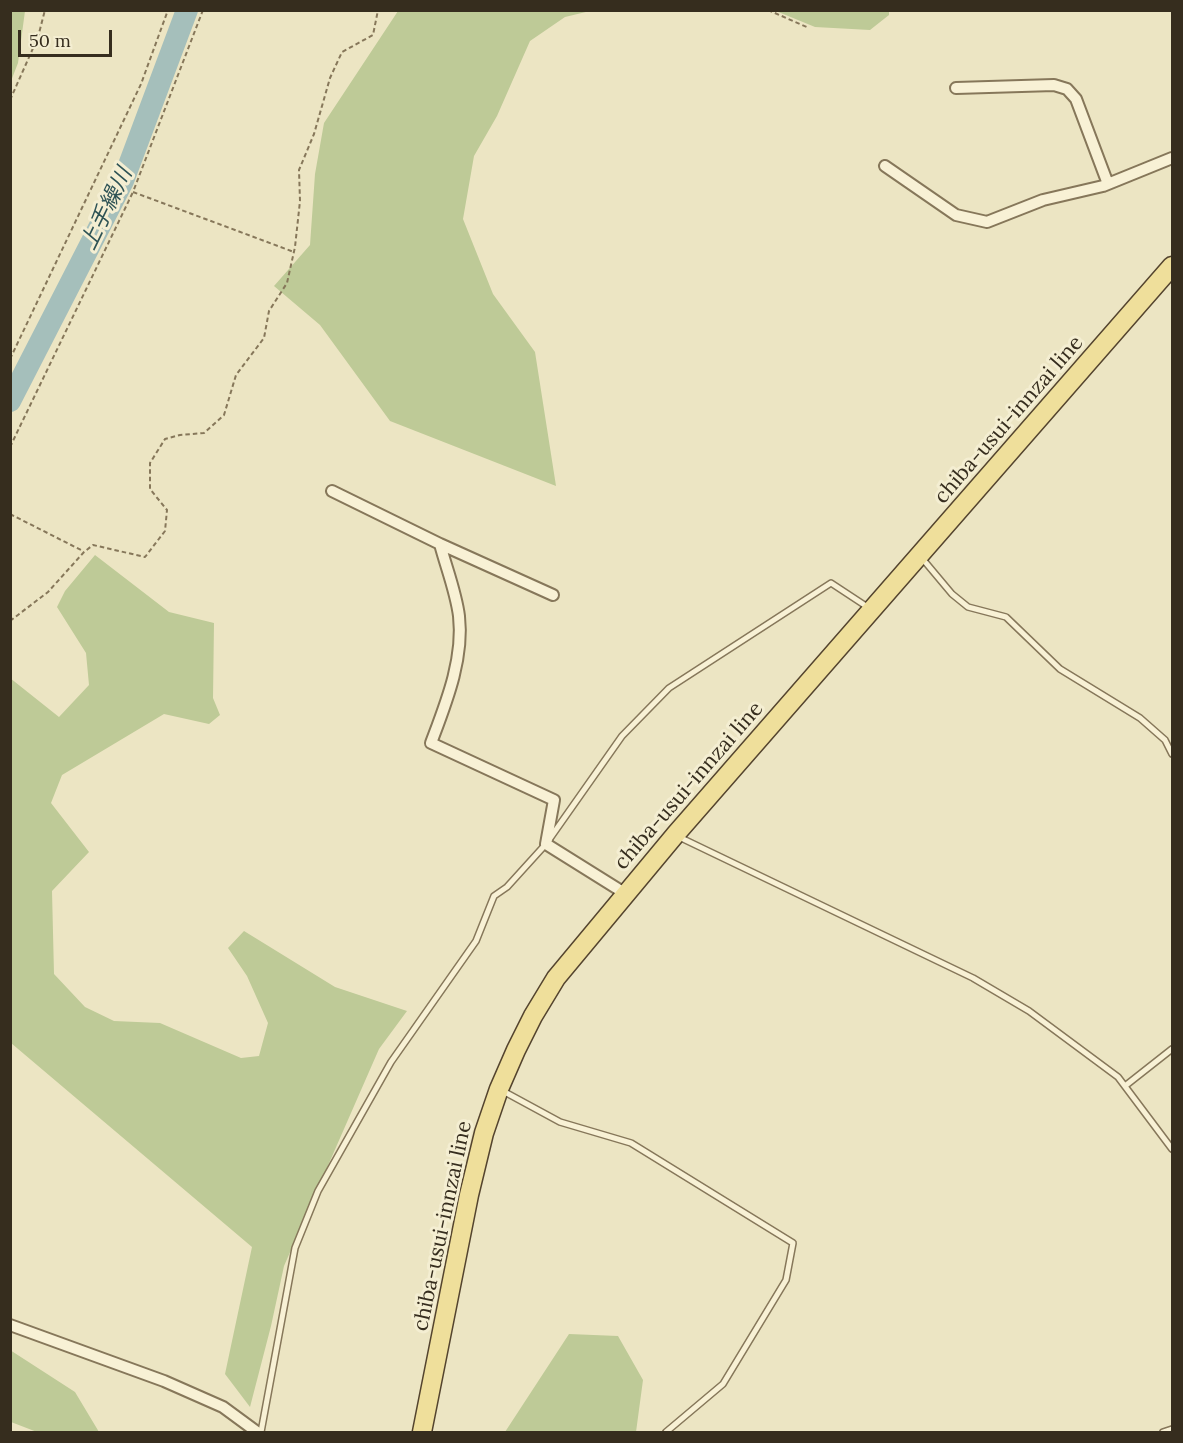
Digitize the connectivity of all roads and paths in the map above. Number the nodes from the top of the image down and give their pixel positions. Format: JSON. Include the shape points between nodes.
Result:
{"nodes":[{"id":1,"x":45,"y":10,"type":"edge"},
{"id":2,"x":168,"y":10,"type":"edge"},
{"id":3,"x":203,"y":10,"type":"edge"},
{"id":4,"x":378,"y":10,"type":"edge"},
{"id":5,"x":768,"y":10,"type":"edge"},
{"id":6,"x":809,"y":28,"type":"dead end"},
{"id":7,"x":956,"y":88,"type":"dead end"},
{"id":8,"x":10,"y":100,"type":"edge"},
{"id":9,"x":1173,"y":158,"type":"edge"},
{"id":10,"x":885,"y":166,"type":"dead end"},
{"id":11,"x":1108,"y":184,"type":"junction"},
{"id":12,"x":133,"y":192,"type":"junction"},
{"id":13,"x":294,"y":252,"type":"junction"},
{"id":14,"x":1173,"y":266,"type":"edge"},
{"id":15,"x":10,"y":359,"type":"edge"},
{"id":16,"x":10,"y":447,"type":"edge"},
{"id":17,"x":332,"y":491,"type":"dead end"},
{"id":18,"x":10,"y":514,"type":"edge"},
{"id":19,"x":440,"y":544,"type":"junction"},
{"id":20,"x":84,"y":552,"type":"junction"},
{"id":21,"x":920,"y":556,"type":"junction"},
{"id":22,"x":553,"y":595,"type":"dead end"},
{"id":23,"x":873,"y":610,"type":"junction"},
{"id":24,"x":10,"y":621,"type":"edge"},
{"id":25,"x":1165,"y":740,"type":"junction"},
{"id":26,"x":1173,"y":740,"type":"edge"},
{"id":27,"x":1173,"y":754,"type":"edge"},
{"id":28,"x":675,"y":835,"type":"junction"},
{"id":29,"x":546,"y":844,"type":"junction"},
{"id":30,"x":626,"y":894,"type":"junction"},
{"id":31,"x":1173,"y":1048,"type":"edge"},
{"id":32,"x":1125,"y":1086,"type":"junction"},
{"id":33,"x":499,"y":1089,"type":"junction"},
{"id":34,"x":1173,"y":1149,"type":"edge"},
{"id":35,"x":10,"y":1325,"type":"edge"},
{"id":36,"x":1173,"y":1429,"type":"edge"},
{"id":37,"x":259,"y":1432,"type":"edge"},
{"id":38,"x":422,"y":1432,"type":"edge"},
{"id":39,"x":666,"y":1432,"type":"edge"},
{"id":40,"x":1163,"y":1432,"type":"edge"}],
"edges":[{"from":1,"to":8,"type":"path","via":[[38,37]]},
{"from":2,"to":15,"type":"path","via":[[141,84]]},
{"from":3,"to":12,"type":"path"},
{"from":4,"to":13,"type":"path","via":[[373,35],[342,52],[330,78],[299,170]]},
{"from":5,"to":6,"type":"path"},
{"from":7,"to":11,"type":"street","via":[[1054,85],[1067,90],[1076,99]]},
{"from":9,"to":11,"type":"street"},
{"from":10,"to":11,"type":"street","via":[[956,215],[987,222],[1043,200]]},
{"from":12,"to":13,"type":"path"},
{"from":12,"to":16,"type":"path"},
{"from":13,"to":20,"type":"path","via":[[287,282],[269,311],[264,338],[236,375],[224,415],[204,434],[165,439],[150,463],[150,489],[167,510],[165,531],[145,557],[93,545]]},
{"from":14,"to":21,"type":"main road","name":"chiba-usui-innzai line"},
{"from":17,"to":19,"type":"street"},
{"from":18,"to":20,"type":"path"},
{"from":19,"to":22,"type":"street"},
{"from":19,"to":29,"type":"street","via":[[459,615],[459,647],[448,698],[431,743],[554,800]]},
{"from":20,"to":24,"type":"path","via":[[48,592]]},
{"from":21,"to":23,"type":"main road","name":"chiba-usui-innzai line"},
{"from":21,"to":25,"type":"lane","via":[[968,607],[1006,617],[1060,669],[1140,718]]},
{"from":23,"to":28,"type":"main road","name":"chiba-usui-innzai line"},
{"from":23,"to":29,"type":"lane","via":[[831,583],[669,688],[622,736]]},
{"from":25,"to":26,"type":"lane"},
{"from":25,"to":27,"type":"lane"},
{"from":28,"to":30,"type":"main road","name":"chiba-usui-innzai line"},
{"from":28,"to":32,"type":"lane","via":[[973,978],[1080,1047]]},
{"from":29,"to":30,"type":"street"},
{"from":29,"to":37,"type":"lane","via":[[494,896],[476,941],[391,1062],[318,1191],[296,1248]]},
{"from":30,"to":33,"type":"main road","name":"chiba-usui-innzai line","via":[[556,978],[532,1016]]},
{"from":31,"to":32,"type":"lane"},
{"from":32,"to":34,"type":"lane"},
{"from":33,"to":38,"type":"main road","name":"chiba-usui-innzai line","via":[[469,1195]]},
{"from":33,"to":39,"type":"lane","via":[[560,1122],[631,1143],[793,1243],[786,1280],[723,1384]]},
{"from":35,"to":37,"type":"street","via":[[183,1389],[223,1407]]},
{"from":36,"to":40,"type":"lane"}]}
